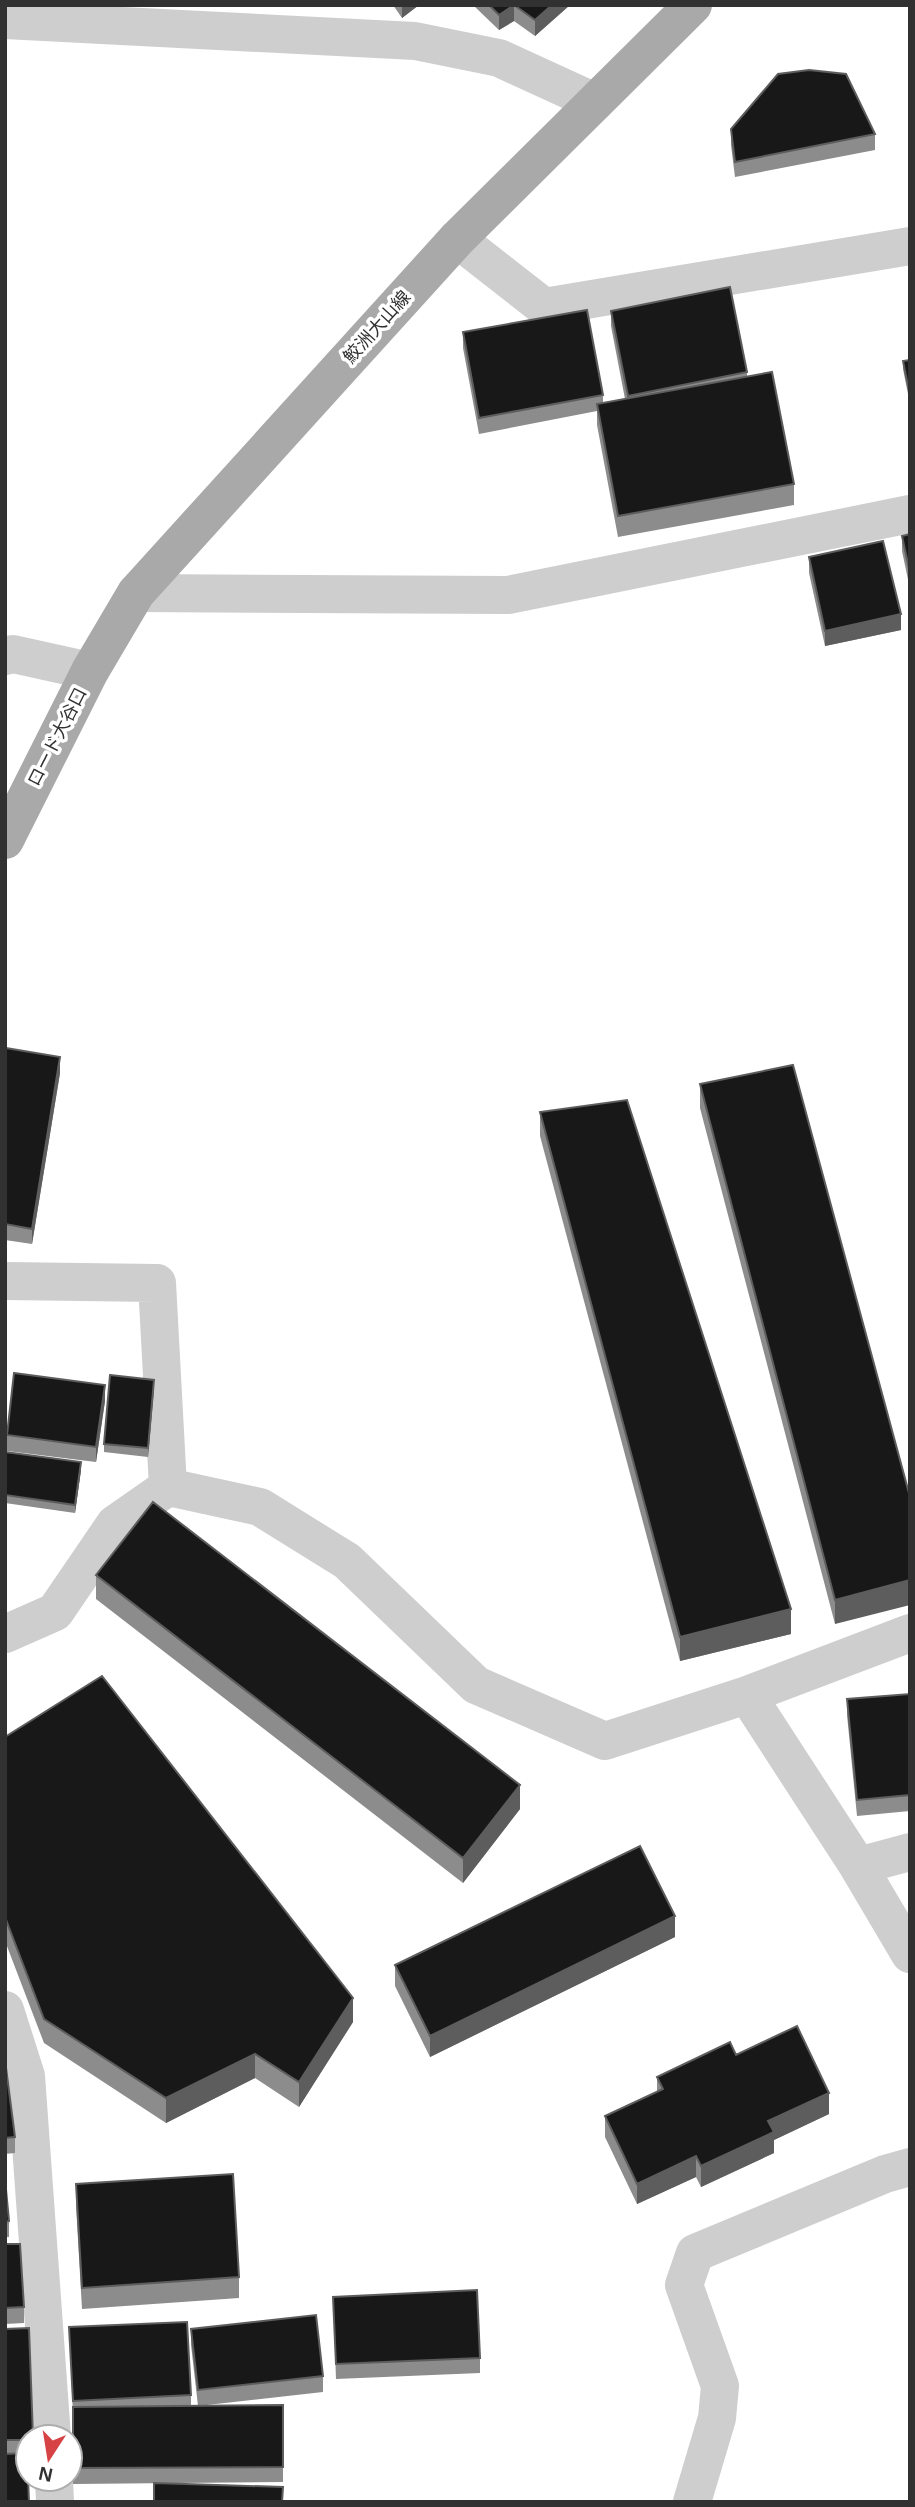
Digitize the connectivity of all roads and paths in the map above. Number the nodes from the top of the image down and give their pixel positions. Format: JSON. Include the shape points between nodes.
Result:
{"nodes":[{"id":1,"x":693,"y":5,"type":"edge"},
{"id":2,"x":5,"y":20,"type":"edge"},
{"id":3,"x":595,"y":102,"type":"junction"},
{"id":4,"x":457,"y":239,"type":"junction"},
{"id":5,"x":910,"y":246,"type":"edge"},
{"id":6,"x":910,"y":514,"type":"edge"},
{"id":7,"x":136,"y":593,"type":"junction"},
{"id":8,"x":5,"y":656,"type":"edge"},
{"id":9,"x":90,"y":671,"type":"junction"},
{"id":10,"x":5,"y":840,"type":"edge"},
{"id":11,"x":5,"y":1281,"type":"edge"},
{"id":12,"x":168,"y":1487,"type":"junction"},
{"id":13,"x":910,"y":1633,"type":"edge"},
{"id":14,"x":5,"y":1634,"type":"edge"},
{"id":15,"x":747,"y":1695,"type":"junction"},
{"id":16,"x":910,"y":1852,"type":"edge"},
{"id":17,"x":858,"y":1866,"type":"junction"},
{"id":18,"x":910,"y":1954,"type":"edge"},
{"id":19,"x":5,"y":2010,"type":"edge"},
{"id":20,"x":910,"y":2167,"type":"edge"},
{"id":21,"x":51,"y":2423,"type":"edge"},
{"id":22,"x":692,"y":2502,"type":"edge"}],
"edges":[{"from":1,"to":3,"type":"main road","name":"鮫洲大山線"},
{"from":2,"to":3,"type":"street","via":[[415,41],[499,58]]},
{"from":3,"to":4,"type":"main road","name":"鮫洲大山線"},
{"from":4,"to":5,"type":"street","via":[[544,307]]},
{"from":4,"to":7,"type":"main road","name":"鮫洲大山線"},
{"from":6,"to":7,"type":"street","via":[[508,595]]},
{"from":7,"to":9,"type":"main road","name":"鮫洲大山線"},
{"from":8,"to":9,"type":"street"},
{"from":9,"to":10,"type":"main road","name":"ロード大谷口"},
{"from":11,"to":12,"type":"street","via":[[157,1283]]},
{"from":12,"to":14,"type":"street","via":[[115,1524],[55,1612]]},
{"from":12,"to":15,"type":"street","via":[[260,1507],[347,1560],[476,1685],[605,1741]]},
{"from":13,"to":15,"type":"street"},
{"from":15,"to":17,"type":"street"},
{"from":16,"to":17,"type":"street"},
{"from":17,"to":18,"type":"street"},
{"from":19,"to":21,"type":"street","via":[[26,2077]]},
{"from":20,"to":22,"type":"street","via":[[695,2253],[684,2285],[720,2386],[717,2418]]}]}
